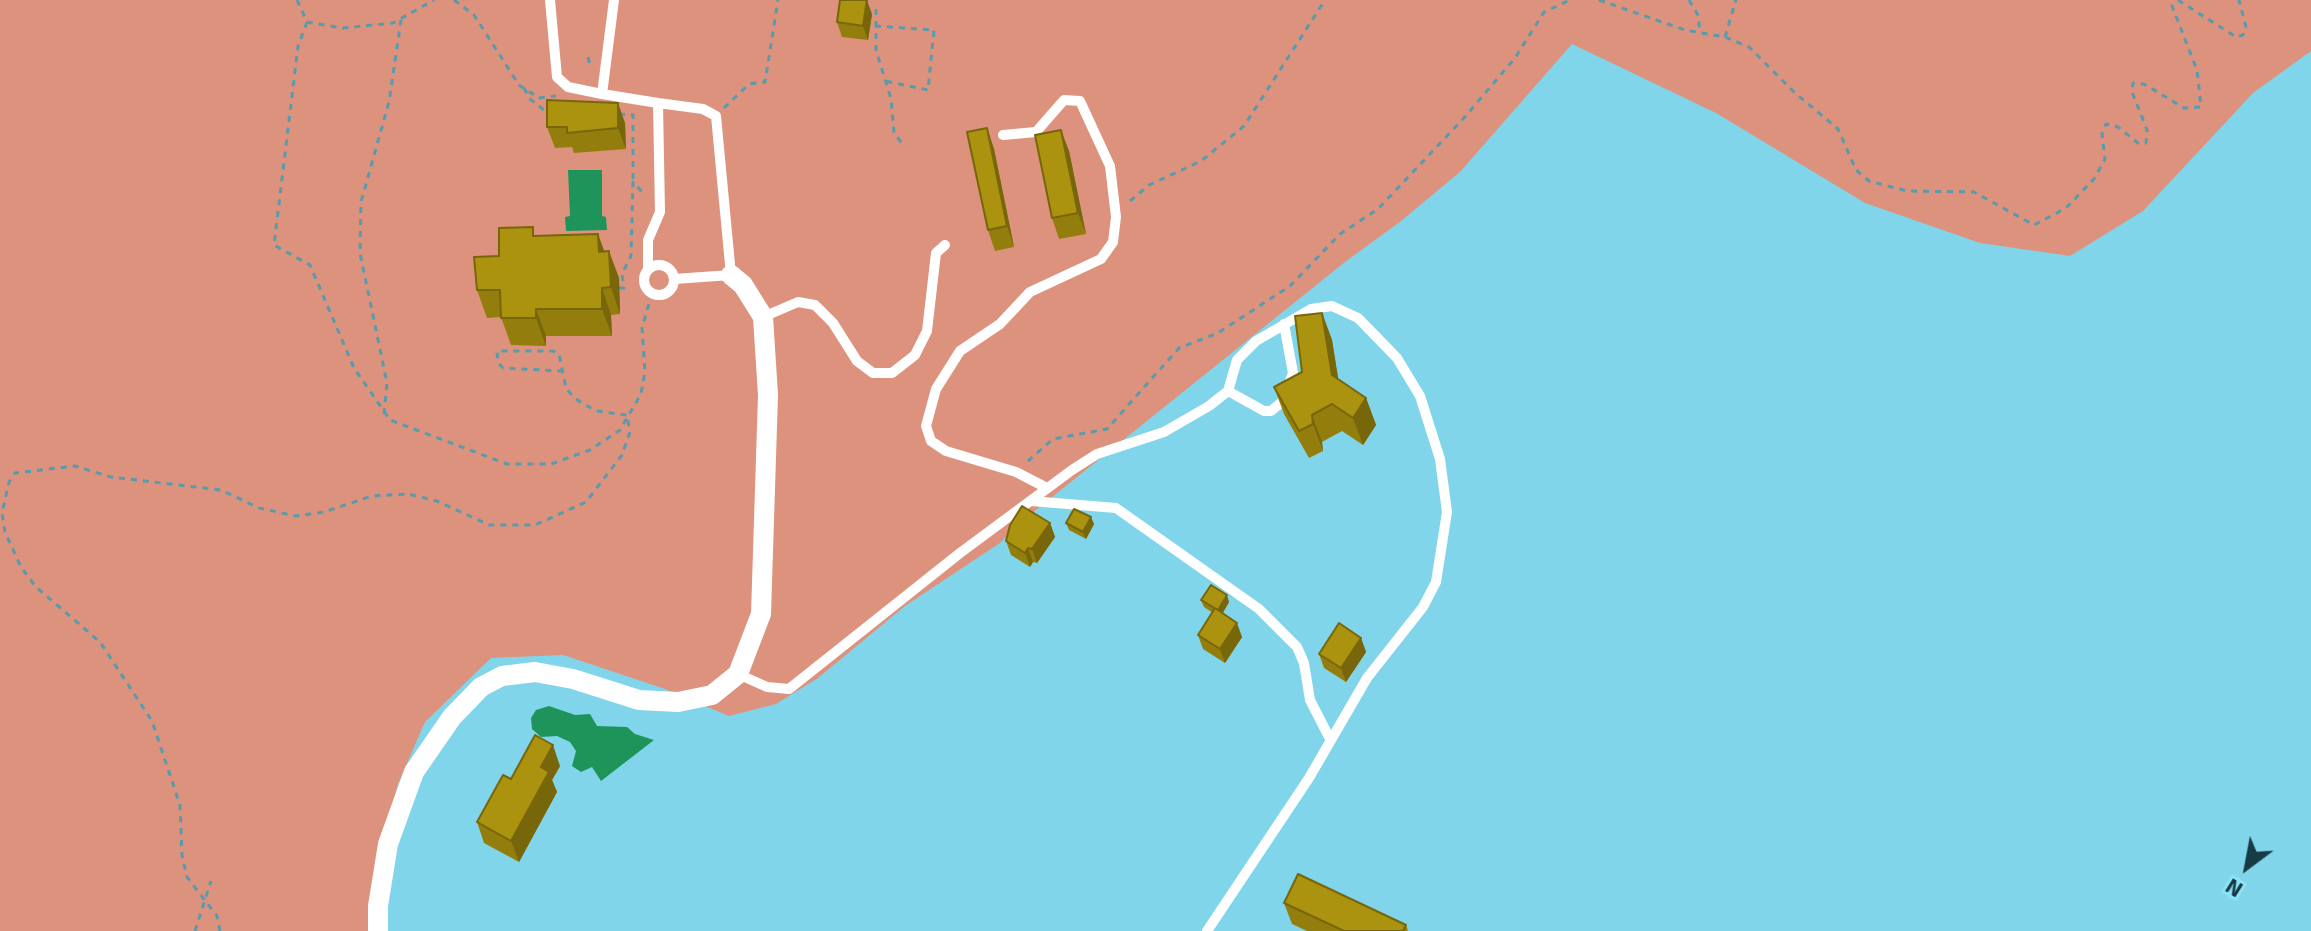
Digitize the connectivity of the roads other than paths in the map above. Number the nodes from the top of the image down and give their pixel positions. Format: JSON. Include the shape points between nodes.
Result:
{"nodes":[{"id":1,"x":550,"y":0,"type":"edge"},
{"id":2,"x":614,"y":0,"type":"edge"},
{"id":3,"x":602,"y":94,"type":"junction"},
{"id":4,"x":658,"y":103,"type":"junction"},
{"id":5,"x":1003,"y":135,"type":"dead end"},
{"id":6,"x":945,"y":245,"type":"dead end"},
{"id":7,"x":648,"y":270,"type":"junction"},
{"id":8,"x":731,"y":275,"type":"junction"},
{"id":9,"x":674,"y":279,"type":"junction"},
{"id":10,"x":763,"y":317,"type":"junction"},
{"id":11,"x":1284,"y":324,"type":"junction"},
{"id":12,"x":1228,"y":391,"type":"junction"},
{"id":13,"x":1047,"y":488,"type":"junction"},
{"id":14,"x":1031,"y":501,"type":"junction"},
{"id":15,"x":738,"y":674,"type":"junction"},
{"id":16,"x":1330,"y":739,"type":"junction"},
{"id":17,"x":378,"y":931,"type":"edge"},
{"id":18,"x":1207,"y":931,"type":"edge"}],
"edges":[{"from":1,"to":3,"type":"lane","via":[[557,77],[569,88]]},
{"from":2,"to":3,"type":"lane"},
{"from":3,"to":4,"type":"lane"},
{"from":4,"to":7,"type":"lane","via":[[660,212],[648,240]]},
{"from":4,"to":8,"type":"lane","via":[[716,116]]},
{"from":5,"to":13,"type":"lane","via":[[1036,132],[1064,100],[1080,101],[1110,166],[1116,216],[1113,242],[1101,259],[1018,301],[1000,324],[960,351],[931,400],[926,426],[931,441],[946,451],[1022,474]]},
{"from":6,"to":10,"type":"lane","via":[[936,253],[927,331],[915,355],[892,373],[873,373],[857,361],[815,305],[798,302]]},
{"from":7,"to":9,"type":"lane","via":[[664,266]]},
{"from":7,"to":9,"type":"lane","via":[[644,283],[652,293],[669,291]]},
{"from":8,"to":9,"type":"lane"},
{"from":8,"to":10,"type":"street"},
{"from":10,"to":15,"type":"street","via":[[768,395],[761,614]]},
{"from":11,"to":12,"type":"lane","via":[[1245,350]]},
{"from":11,"to":12,"type":"lane","via":[[1293,373],[1283,401],[1264,411]]},
{"from":11,"to":16,"type":"lane","via":[[1311,309],[1332,306],[1379,336],[1420,396],[1446,485],[1436,582]]},
{"from":12,"to":13,"type":"lane","via":[[1191,419],[1097,454]]},
{"from":13,"to":14,"type":"lane"},
{"from":14,"to":15,"type":"lane","via":[[789,689],[767,687]]},
{"from":14,"to":16,"type":"lane","via":[[1116,508],[1259,609],[1297,647],[1310,700]]},
{"from":15,"to":17,"type":"street","via":[[712,695],[678,702],[639,700],[535,672],[502,676],[481,687],[452,717],[414,772],[388,844]]},
{"from":16,"to":18,"type":"lane"}]}
